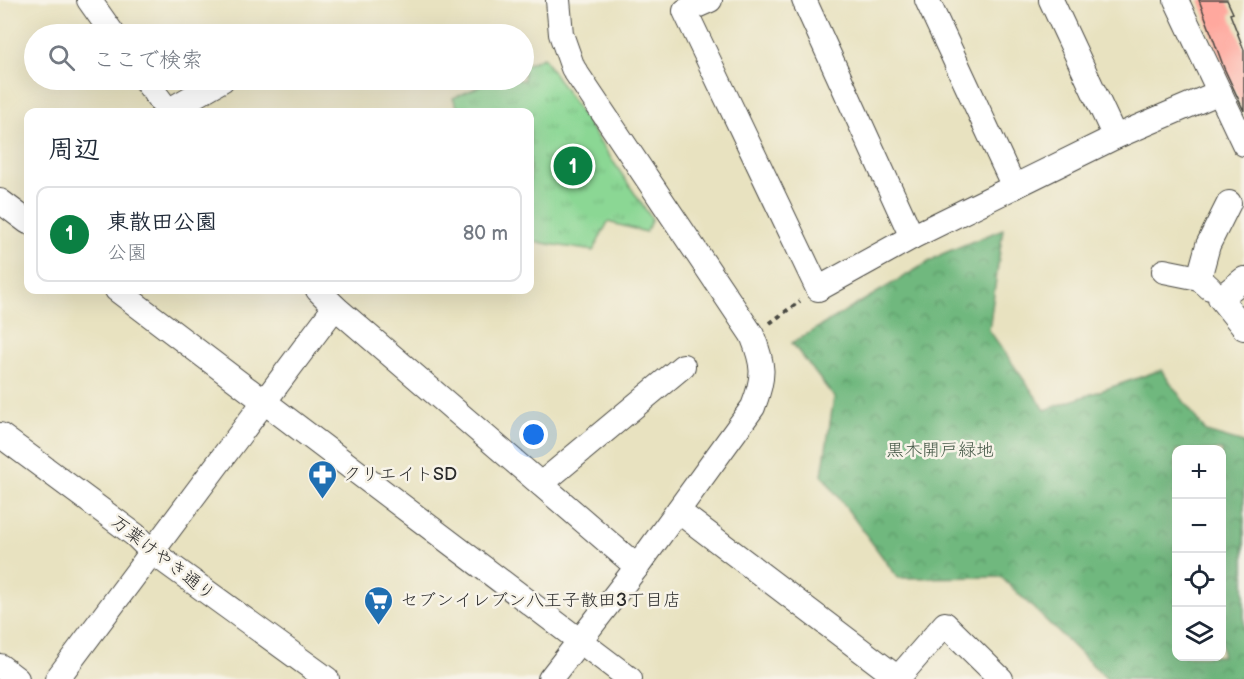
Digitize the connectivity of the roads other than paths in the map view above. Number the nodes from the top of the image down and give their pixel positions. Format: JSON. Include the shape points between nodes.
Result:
{"nodes":[{"id":1,"x":89,"y":0,"type":"edge"},
{"id":2,"x":558,"y":0,"type":"edge"},
{"id":3,"x":710,"y":0,"type":"edge"},
{"id":4,"x":804,"y":0,"type":"edge"},
{"id":5,"x":927,"y":0,"type":"edge"},
{"id":6,"x":1051,"y":0,"type":"edge"},
{"id":7,"x":1176,"y":0,"type":"edge"},
{"id":8,"x":106,"y":24,"type":"edge"},
{"id":9,"x":152,"y":90,"type":"edge"},
{"id":10,"x":205,"y":90,"type":"edge"},
{"id":11,"x":1220,"y":92,"type":"junction"},
{"id":12,"x":165,"y":108,"type":"edge"},
{"id":13,"x":175,"y":108,"type":"edge"},
{"id":14,"x":1114,"y":137,"type":"junction"},
{"id":15,"x":1244,"y":144,"type":"edge"},
{"id":16,"x":1014,"y":187,"type":"junction"},
{"id":17,"x":0,"y":201,"type":"edge"},
{"id":18,"x":1229,"y":202,"type":"dead end"},
{"id":19,"x":24,"y":219,"type":"edge"},
{"id":20,"x":912,"y":237,"type":"junction"},
{"id":21,"x":1164,"y":271,"type":"dead end"},
{"id":22,"x":1199,"y":278,"type":"junction"},
{"id":23,"x":1244,"y":279,"type":"edge"},
{"id":24,"x":122,"y":294,"type":"edge"},
{"id":25,"x":322,"y":294,"type":"edge"},
{"id":26,"x":1220,"y":298,"type":"junction"},
{"id":27,"x":335,"y":307,"type":"junction"},
{"id":28,"x":1244,"y":328,"type":"edge"},
{"id":29,"x":683,"y":366,"type":"dead end"},
{"id":30,"x":264,"y":402,"type":"junction"},
{"id":31,"x":0,"y":435,"type":"edge"},
{"id":32,"x":541,"y":484,"type":"junction"},
{"id":33,"x":678,"y":512,"type":"junction"},
{"id":34,"x":152,"y":552,"type":"junction"},
{"id":35,"x":637,"y":567,"type":"junction"},
{"id":36,"x":580,"y":641,"type":"junction"},
{"id":37,"x":0,"y":666,"type":"edge"},
{"id":38,"x":17,"y":679,"type":"edge"},
{"id":39,"x":57,"y":679,"type":"edge"},
{"id":40,"x":327,"y":679,"type":"edge"},
{"id":41,"x":550,"y":679,"type":"edge"},
{"id":42,"x":630,"y":679,"type":"edge"},
{"id":43,"x":898,"y":679,"type":"edge"},
{"id":44,"x":1001,"y":679,"type":"edge"}],
"edges":[{"from":1,"to":8,"type":"street"},
{"from":2,"to":33,"type":"street","via":[[561,34],[573,68],[752,335],[763,362],[762,384],[753,406]]},
{"from":3,"to":20,"type":"street","via":[[686,11],[818,289]]},
{"from":4,"to":20,"type":"street"},
{"from":5,"to":16,"type":"street"},
{"from":6,"to":14,"type":"street"},
{"from":7,"to":11,"type":"street"},
{"from":9,"to":12,"type":"street"},
{"from":10,"to":13,"type":"street"},
{"from":11,"to":14,"type":"street"},
{"from":11,"to":15,"type":"street"},
{"from":14,"to":16,"type":"street"},
{"from":16,"to":20,"type":"street"},
{"from":17,"to":19,"type":"street"},
{"from":18,"to":22,"type":"street","via":[[1208,245]]},
{"from":21,"to":22,"type":"street"},
{"from":22,"to":26,"type":"street"},
{"from":23,"to":26,"type":"street"},
{"from":24,"to":30,"type":"street"},
{"from":25,"to":27,"type":"street"},
{"from":26,"to":28,"type":"street"},
{"from":27,"to":30,"type":"street"},
{"from":27,"to":32,"type":"street"},
{"from":29,"to":32,"type":"street"},
{"from":30,"to":34,"type":"street"},
{"from":30,"to":36,"type":"street"},
{"from":31,"to":34,"type":"street","name":"万葉けやき通り","via":[[135,535]]},
{"from":32,"to":35,"type":"street"},
{"from":33,"to":35,"type":"street"},
{"from":33,"to":43,"type":"street"},
{"from":34,"to":39,"type":"street"},
{"from":34,"to":40,"type":"street","name":"万葉けやき通り"},
{"from":35,"to":36,"type":"street"},
{"from":36,"to":41,"type":"street"},
{"from":36,"to":42,"type":"street"},
{"from":37,"to":38,"type":"street"},
{"from":43,"to":44,"type":"street","via":[[945,624]]}]}
